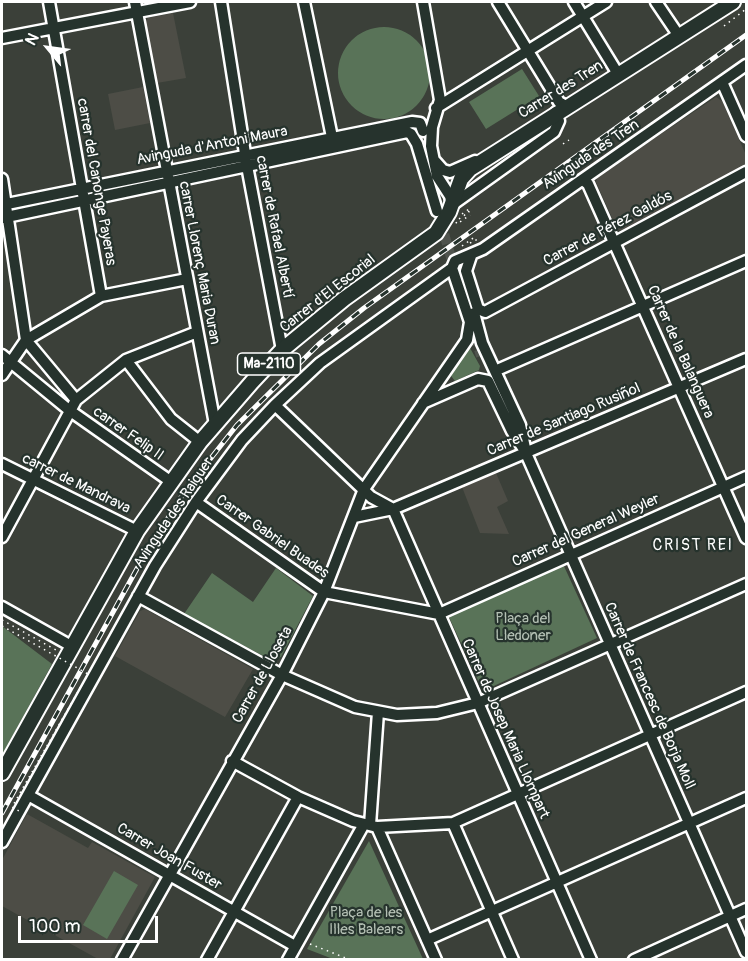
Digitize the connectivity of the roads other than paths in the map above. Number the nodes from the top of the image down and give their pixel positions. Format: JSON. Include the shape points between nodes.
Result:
{"nodes":[{"id":1,"x":49,"y":2,"type":"edge"},
{"id":2,"x":190,"y":2,"type":"edge"},
{"id":3,"x":220,"y":2,"type":"edge"},
{"id":4,"x":304,"y":2,"type":"edge"},
{"id":5,"x":423,"y":2,"type":"edge"},
{"id":6,"x":498,"y":2,"type":"edge"},
{"id":7,"x":574,"y":2,"type":"edge"},
{"id":8,"x":606,"y":2,"type":"edge"},
{"id":9,"x":656,"y":2,"type":"edge"},
{"id":10,"x":733,"y":2,"type":"edge"},
{"id":11,"x":136,"y":7,"type":"edge"},
{"id":12,"x":583,"y":16,"type":"junction"},
{"id":13,"x":54,"y":27,"type":"junction"},
{"id":14,"x":679,"y":36,"type":"junction"},
{"id":15,"x":2,"y":38,"type":"edge"},
{"id":16,"x":528,"y":52,"type":"junction"},
{"id":17,"x":747,"y":65,"type":"edge"},
{"id":18,"x":618,"y":74,"type":"junction"},
{"id":19,"x":722,"y":82,"type":"junction"},
{"id":20,"x":440,"y":99,"type":"junction"},
{"id":21,"x":561,"y":109,"type":"junction"},
{"id":22,"x":423,"y":131,"type":"junction"},
{"id":23,"x":747,"y":136,"type":"edge"},
{"id":24,"x":333,"y":142,"type":"junction"},
{"id":25,"x":245,"y":154,"type":"junction"},
{"id":26,"x":434,"y":156,"type":"junction"},
{"id":27,"x":484,"y":158,"type":"junction"},
{"id":28,"x":247,"y":166,"type":"junction"},
{"id":29,"x":166,"y":169,"type":"junction"},
{"id":30,"x":747,"y":172,"type":"edge"},
{"id":31,"x":2,"y":179,"type":"edge"},
{"id":32,"x":583,"y":180,"type":"junction"},
{"id":33,"x":169,"y":183,"type":"junction"},
{"id":34,"x":82,"y":188,"type":"junction"},
{"id":35,"x":85,"y":200,"type":"junction"},
{"id":36,"x":4,"y":204,"type":"edge"},
{"id":37,"x":443,"y":208,"type":"junction"},
{"id":38,"x":5,"y":217,"type":"edge"},
{"id":39,"x":436,"y":233,"type":"joint"},
{"id":40,"x":614,"y":243,"type":"junction"},
{"id":41,"x":471,"y":256,"type":"junction"},
{"id":42,"x":747,"y":261,"type":"edge"},
{"id":43,"x":456,"y":269,"type":"junction"},
{"id":44,"x":187,"y":279,"type":"junction"},
{"id":45,"x":101,"y":296,"type":"junction"},
{"id":46,"x":643,"y":306,"type":"junction"},
{"id":47,"x":197,"y":332,"type":"junction"},
{"id":48,"x":468,"y":337,"type":"junction"},
{"id":49,"x":26,"y":340,"type":"junction"},
{"id":50,"x":482,"y":343,"type":"junction"},
{"id":51,"x":282,"y":350,"type":"junction"},
{"id":52,"x":2,"y":355,"type":"edge"},
{"id":53,"x":481,"y":356,"type":"tunnel mouth"},
{"id":54,"x":747,"y":359,"type":"edge"},
{"id":55,"x":126,"y":360,"type":"junction"},
{"id":56,"x":10,"y":364,"type":"junction"},
{"id":57,"x":497,"y":370,"type":"junction"},
{"id":58,"x":443,"y":373,"type":"junction"},
{"id":59,"x":2,"y":375,"type":"edge"},
{"id":60,"x":458,"y":387,"type":"junction"},
{"id":61,"x":680,"y":388,"type":"junction"},
{"id":62,"x":76,"y":400,"type":"junction"},
{"id":63,"x":423,"y":404,"type":"junction"},
{"id":64,"x":275,"y":405,"type":"junction"},
{"id":65,"x":69,"y":411,"type":"junction"},
{"id":66,"x":214,"y":424,"type":"junction"},
{"id":67,"x":518,"y":440,"type":"junction"},
{"id":68,"x":200,"y":442,"type":"junction"},
{"id":69,"x":525,"y":451,"type":"junction"},
{"id":70,"x":2,"y":464,"type":"edge"},
{"id":71,"x":747,"y":477,"type":"edge"},
{"id":72,"x":32,"y":480,"type":"junction"},
{"id":73,"x":170,"y":481,"type":"junction"},
{"id":74,"x":724,"y":487,"type":"junction"},
{"id":75,"x":364,"y":489,"type":"junction"},
{"id":76,"x":196,"y":502,"type":"junction"},
{"id":77,"x":393,"y":509,"type":"junction"},
{"id":78,"x":354,"y":517,"type":"junction"},
{"id":79,"x":137,"y":531,"type":"junction"},
{"id":80,"x":2,"y":537,"type":"edge"},
{"id":81,"x":747,"y":538,"type":"edge"},
{"id":82,"x":569,"y":554,"type":"junction"},
{"id":83,"x":747,"y":584,"type":"edge"},
{"id":84,"x":324,"y":592,"type":"junction"},
{"id":85,"x":138,"y":596,"type":"junction"},
{"id":86,"x":2,"y":607,"type":"edge"},
{"id":87,"x":439,"y":614,"type":"junction"},
{"id":88,"x":610,"y":643,"type":"junction"},
{"id":89,"x":73,"y":646,"type":"junction"},
{"id":90,"x":282,"y":675,"type":"junction"},
{"id":91,"x":747,"y":692,"type":"edge"},
{"id":92,"x":478,"y":703,"type":"junction"},
{"id":93,"x":378,"y":712,"type":"junction"},
{"id":94,"x":649,"y":735,"type":"junction"},
{"id":95,"x":232,"y":761,"type":"junction"},
{"id":96,"x":2,"y":773,"type":"edge"},
{"id":97,"x":517,"y":792,"type":"junction"},
{"id":98,"x":28,"y":795,"type":"junction"},
{"id":99,"x":298,"y":797,"type":"junction"},
{"id":100,"x":747,"y":798,"type":"edge"},
{"id":101,"x":453,"y":822,"type":"junction"},
{"id":102,"x":689,"y":824,"type":"junction"},
{"id":103,"x":370,"y":825,"type":"junction"},
{"id":104,"x":2,"y":842,"type":"edge"},
{"id":105,"x":170,"y":875,"type":"junction"},
{"id":106,"x":555,"y":883,"type":"junction"},
{"id":107,"x":747,"y":909,"type":"edge"},
{"id":108,"x":492,"y":911,"type":"junction"},
{"id":109,"x":234,"y":912,"type":"junction"},
{"id":110,"x":730,"y":916,"type":"junction"},
{"id":111,"x":427,"y":940,"type":"junction"},
{"id":112,"x":297,"y":943,"type":"junction"},
{"id":113,"x":747,"y":952,"type":"edge"},
{"id":114,"x":122,"y":960,"type":"edge"},
{"id":115,"x":207,"y":960,"type":"edge"},
{"id":116,"x":288,"y":960,"type":"edge"},
{"id":117,"x":436,"y":960,"type":"edge"},
{"id":118,"x":513,"y":960,"type":"edge"},
{"id":119,"x":591,"y":960,"type":"edge"},
{"id":120,"x":634,"y":960,"type":"edge"}],
"edges":[{"from":1,"to":13,"type":"street","name":"carrer del Canonge Payeras"},
{"from":2,"to":11,"type":"street"},
{"from":3,"to":25,"type":"street","name":"carrer de Rafael Albertí"},
{"from":4,"to":24,"type":"street"},
{"from":5,"to":20,"type":"street"},
{"from":6,"to":16,"type":"street"},
{"from":7,"to":12,"type":"street"},
{"from":8,"to":12,"type":"street"},
{"from":9,"to":14,"type":"street"},
{"from":10,"to":14,"type":"main road","name":"Carrer des Tren","number":"Ma-2110"},
{"from":11,"to":13,"type":"street"},
{"from":11,"to":29,"type":"street","name":"carrer Llorenç Maria Duran"},
{"from":12,"to":16,"type":"street"},
{"from":12,"to":18,"type":"street"},
{"from":13,"to":15,"type":"street"},
{"from":13,"to":34,"type":"street","name":"carrer del Canonge Payeras"},
{"from":14,"to":18,"type":"main road","name":"Carrer des Tren","number":"Ma-2110"},
{"from":16,"to":20,"type":"street","via":[[492,75]]},
{"from":16,"to":21,"type":"street"},
{"from":17,"to":19,"type":"street","name":"Avinguda des Tren"},
{"from":18,"to":21,"type":"main road","name":"Carrer des Tren","number":"Ma-2110"},
{"from":19,"to":23,"type":"street"},
{"from":19,"to":32,"type":"street","name":"Avinguda des Tren"},
{"from":20,"to":22,"type":"street"},
{"from":20,"to":26,"type":"street","via":[[432,127]]},
{"from":21,"to":27,"type":"main road","name":"Carrer des Tren","number":"Ma-2110"},
{"from":21,"to":37,"type":"street","via":[[554,132]]},
{"from":22,"to":24,"type":"street","name":"Avinguda d'Antoni Maura","via":[[420,123],[412,122]]},
{"from":22,"to":37,"type":"street","via":[[424,152]]},
{"from":24,"to":25,"type":"street","name":"Avinguda d'Antoni Maura"},
{"from":24,"to":28,"type":"street","name":"Avinguda d'Antoni Maura"},
{"from":24,"to":37,"type":"street","name":"Avinguda d'Antoni Maura","via":[[411,134]]},
{"from":25,"to":28,"type":"street","name":"carrer de Rafael Albertí"},
{"from":25,"to":29,"type":"street","name":"Avinguda d'Antoni Maura"},
{"from":26,"to":27,"type":"street","via":[[439,167],[450,172]]},
{"from":26,"to":37,"type":"street","via":[[437,176],[446,189]]},
{"from":27,"to":37,"type":"main road","name":"Carrer des Tren","number":"Ma-2110","via":[[465,174]]},
{"from":28,"to":33,"type":"street","name":"Avinguda d'Antoni Maura"},
{"from":28,"to":51,"type":"street","name":"carrer de Rafael Albertí"},
{"from":29,"to":33,"type":"street","name":"carrer Llorenç Maria Duran"},
{"from":29,"to":34,"type":"street","name":"Avinguda d'Antoni Maura"},
{"from":30,"to":40,"type":"street","name":"Carrer de Pérez Galdós"},
{"from":31,"to":36,"type":"street"},
{"from":32,"to":40,"type":"street","name":"Carrer de la Balanguera"},
{"from":32,"to":41,"type":"street","name":"Avinguda des Tren"},
{"from":33,"to":35,"type":"street","name":"Avinguda d'Antoni Maura"},
{"from":33,"to":44,"type":"street","name":"carrer Llorenç Maria Duran"},
{"from":34,"to":35,"type":"street","name":"carrer del Canonge Payeras"},
{"from":34,"to":36,"type":"street","name":"Avinguda d'Antoni Maura"},
{"from":35,"to":38,"type":"street","name":"Avinguda d'Antoni Maura"},
{"from":35,"to":45,"type":"street","name":"carrer del Canonge Payeras"},
{"from":36,"to":38,"type":"street"},
{"from":37,"to":39,"type":"main road","name":"Carrer des Tren","number":"Ma-2110"},
{"from":38,"to":49,"type":"street"},
{"from":39,"to":51,"type":"main road","name":"Carrer d'El Escorial","number":"Ma-2110","via":[[344,299]]},
{"from":40,"to":41,"type":"street","name":"Carrer de Pérez Galdós","via":[[484,312],[478,309],[466,271]]},
{"from":40,"to":46,"type":"street","name":"Carrer de la Balanguera"},
{"from":41,"to":43,"type":"street","name":"Avinguda des Tren","via":[[455,261]]},
{"from":42,"to":46,"type":"street"},
{"from":43,"to":48,"type":"street","via":[[470,322]]},
{"from":43,"to":50,"type":"street","name":"Carrer de Francesc de Borja Moll"},
{"from":43,"to":64,"type":"street","name":"Avinguda des Raiguer","via":[[320,363]]},
{"from":44,"to":45,"type":"street"},
{"from":44,"to":47,"type":"street","name":"carrer Llorenç Maria Duran"},
{"from":45,"to":49,"type":"street"},
{"from":46,"to":57,"type":"street"},
{"from":46,"to":61,"type":"street","name":"Carrer de la Balanguera"},
{"from":47,"to":55,"type":"street"},
{"from":47,"to":66,"type":"street","name":"carrer Llorenç Maria Duran"},
{"from":48,"to":50,"type":"street"},
{"from":48,"to":58,"type":"street"},
{"from":49,"to":56,"type":"street"},
{"from":49,"to":62,"type":"street"},
{"from":50,"to":57,"type":"street","name":"Carrer de Francesc de Borja Moll"},
{"from":51,"to":66,"type":"main road","name":"Carrer d'El Escorial","number":"Ma-2110"},
{"from":52,"to":56,"type":"street","name":"carrer Felip II"},
{"from":53,"to":67,"type":"street","via":[[508,409]]},
{"from":54,"to":61,"type":"street","name":"Carrer de Santiago Rusiñol"},
{"from":55,"to":62,"type":"street"},
{"from":55,"to":68,"type":"street","via":[[171,419]]},
{"from":56,"to":59,"type":"street"},
{"from":56,"to":65,"type":"street","name":"carrer Felip II"},
{"from":57,"to":69,"type":"street","name":"Carrer de Francesc de Borja Moll","via":[[520,425]]},
{"from":58,"to":60,"type":"street","via":[[446,380]]},
{"from":58,"to":63,"type":"street"},
{"from":60,"to":63,"type":"street"},
{"from":60,"to":67,"type":"street","via":[[482,378],[488,381]]},
{"from":61,"to":69,"type":"street","name":"Carrer de Santiago Rusiñol"},
{"from":61,"to":74,"type":"street","name":"Carrer de la Balanguera"},
{"from":62,"to":65,"type":"street"},
{"from":63,"to":75,"type":"street","name":"Carrer de Lloseta"},
{"from":64,"to":75,"type":"street"},
{"from":64,"to":76,"type":"street","name":"Avinguda des Raiguer","via":[[242,440]]},
{"from":65,"to":72,"type":"street"},
{"from":65,"to":73,"type":"street","name":"carrer Felip II"},
{"from":66,"to":68,"type":"main road","name":"Carrer d'El Escorial","number":"Ma-2110"},
{"from":67,"to":69,"type":"street","name":"Carrer de Francesc de Borja Moll"},
{"from":68,"to":73,"type":"main road","name":"Carrer d'El Escorial","number":"Ma-2110"},
{"from":69,"to":77,"type":"street","name":"Carrer de Santiago Rusiñol"},
{"from":69,"to":82,"type":"street","name":"Carrer de Francesc de Borja Moll"},
{"from":70,"to":72,"type":"street","name":"carrer de Mandrava"},
{"from":71,"to":74,"type":"street","name":"Carrer del General Weyler"},
{"from":72,"to":79,"type":"street","name":"carrer de Mandrava"},
{"from":72,"to":80,"type":"street"},
{"from":73,"to":79,"type":"main road","name":"Carrer d'El Escorial","number":"Ma-2110"},
{"from":74,"to":81,"type":"street","name":"Carrer de la Balanguera"},
{"from":74,"to":82,"type":"street","name":"Carrer del General Weyler"},
{"from":75,"to":77,"type":"street","via":[[380,504]]},
{"from":75,"to":78,"type":"street","name":"Carrer de Lloseta"},
{"from":76,"to":84,"type":"street","name":"Carrer Gabriel Buades"},
{"from":76,"to":85,"type":"street","name":"Avinguda des Raiguer"},
{"from":77,"to":78,"type":"street","name":"Carrer de Santiago Rusiñol"},
{"from":77,"to":87,"type":"street","name":"Carrer de Josep Maria Llompart"},
{"from":78,"to":84,"type":"street","name":"Carrer de Lloseta"},
{"from":79,"to":89,"type":"main road","number":"Ma-2110"},
{"from":82,"to":87,"type":"street","name":"Carrer del General Weyler"},
{"from":82,"to":88,"type":"street","name":"Carrer de Francesc de Borja Moll"},
{"from":83,"to":88,"type":"street"},
{"from":84,"to":87,"type":"street","name":"Carrer Gabriel Buades"},
{"from":84,"to":90,"type":"street","name":"Carrer de Lloseta"},
{"from":85,"to":90,"type":"street"},
{"from":85,"to":98,"type":"street","name":"Avinguda des Raiguer"},
{"from":86,"to":89,"type":"street"},
{"from":87,"to":92,"type":"street","name":"Carrer de Josep Maria Llompart"},
{"from":88,"to":92,"type":"street"},
{"from":88,"to":94,"type":"street","name":"Carrer de Francesc de Borja Moll"},
{"from":89,"to":96,"type":"main road","number":"Ma-2110"},
{"from":90,"to":93,"type":"street","via":[[355,707]]},
{"from":90,"to":95,"type":"street","name":"Carrer de Lloseta"},
{"from":91,"to":94,"type":"street"},
{"from":92,"to":93,"type":"street","via":[[437,713]]},
{"from":92,"to":97,"type":"street","name":"Carrer de Josep Maria Llompart"},
{"from":93,"to":103,"type":"street"},
{"from":94,"to":97,"type":"street"},
{"from":94,"to":102,"type":"street","name":"Carrer de Francesc de Borja Moll"},
{"from":95,"to":99,"type":"street"},
{"from":95,"to":105,"type":"street","name":"Carrer de Lloseta"},
{"from":97,"to":101,"type":"street"},
{"from":97,"to":106,"type":"street","name":"Carrer de Josep Maria Llompart"},
{"from":98,"to":104,"type":"street","name":"Avinguda des Raiguer"},
{"from":98,"to":105,"type":"street","name":"Carrer Joan Fuster"},
{"from":99,"to":103,"type":"street"},
{"from":99,"to":109,"type":"street"},
{"from":100,"to":102,"type":"street"},
{"from":101,"to":103,"type":"street"},
{"from":101,"to":108,"type":"street"},
{"from":102,"to":106,"type":"street"},
{"from":102,"to":110,"type":"street","name":"Carrer de Francesc de Borja Moll"},
{"from":103,"to":111,"type":"street"},
{"from":103,"to":112,"type":"street"},
{"from":105,"to":109,"type":"street","name":"Carrer Joan Fuster"},
{"from":105,"to":114,"type":"street","name":"Carrer de Lloseta"},
{"from":106,"to":108,"type":"street"},
{"from":106,"to":119,"type":"street","name":"Carrer de Josep Maria Llompart"},
{"from":107,"to":110,"type":"street"},
{"from":108,"to":111,"type":"street"},
{"from":108,"to":118,"type":"street"},
{"from":109,"to":112,"type":"street","name":"Carrer Joan Fuster"},
{"from":109,"to":115,"type":"street"},
{"from":110,"to":113,"type":"street","name":"Carrer de Francesc de Borja Moll"},
{"from":110,"to":120,"type":"street"},
{"from":111,"to":117,"type":"street"},
{"from":112,"to":116,"type":"street"}]}
